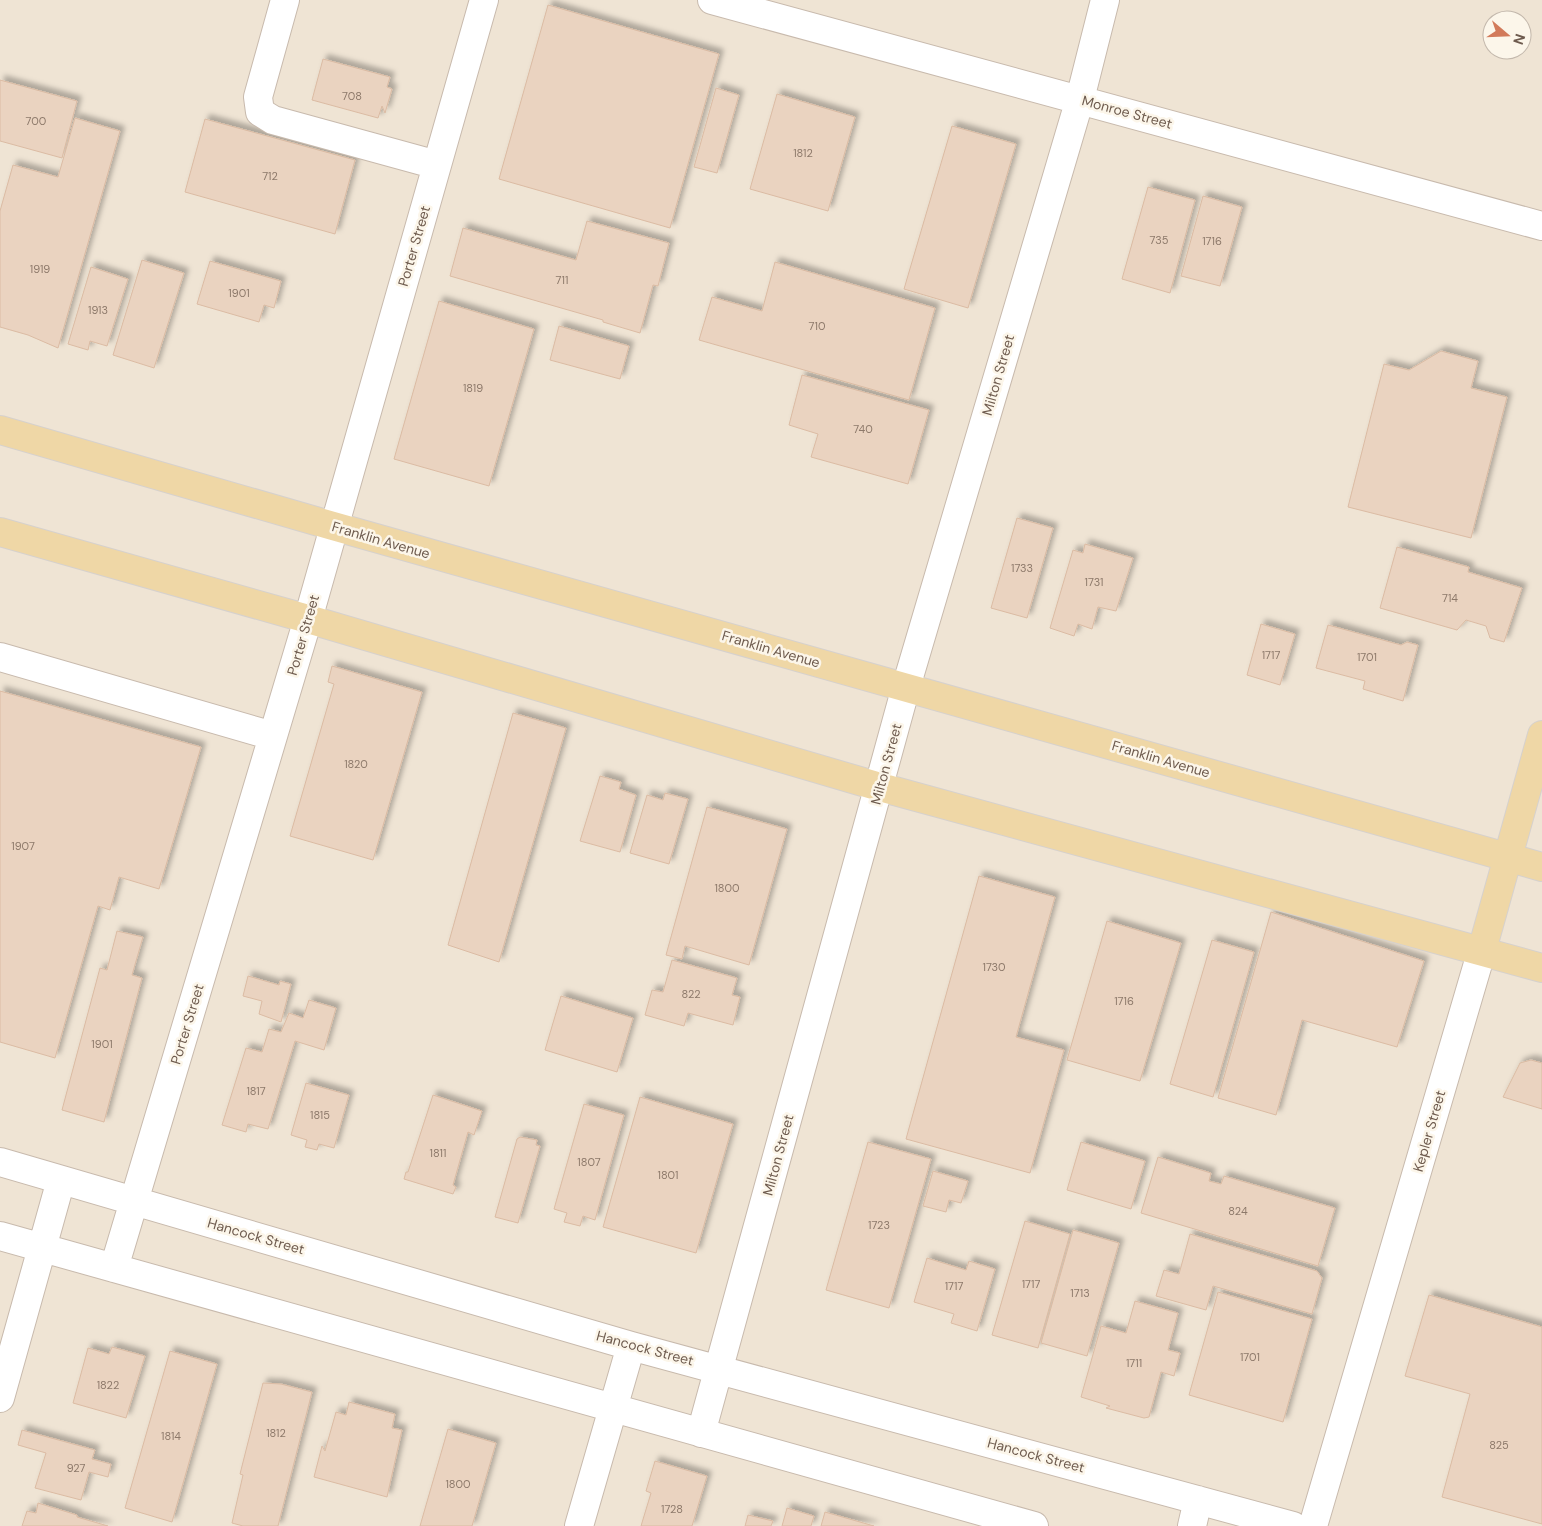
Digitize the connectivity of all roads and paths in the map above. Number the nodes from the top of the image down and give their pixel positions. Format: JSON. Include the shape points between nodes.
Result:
{"nodes":[{"id":1,"x":285,"y":0,"type":"edge"},
{"id":2,"x":484,"y":0,"type":"edge"},
{"id":3,"x":712,"y":0,"type":"edge"},
{"id":4,"x":1105,"y":0,"type":"edge"},
{"id":5,"x":1080,"y":99,"type":"junction"},
{"id":6,"x":437,"y":165,"type":"junction"},
{"id":7,"x":1542,"y":226,"type":"edge"},
{"id":8,"x":0,"y":430,"type":"edge"},
{"id":9,"x":333,"y":526,"type":"junction"},
{"id":10,"x":0,"y":532,"type":"edge"},
{"id":11,"x":308,"y":618,"type":"junction"},
{"id":12,"x":0,"y":657,"type":"edge"},
{"id":13,"x":906,"y":687,"type":"junction"},
{"id":14,"x":1542,"y":735,"type":"edge"},
{"id":15,"x":273,"y":736,"type":"junction"},
{"id":16,"x":880,"y":787,"type":"junction"},
{"id":17,"x":1509,"y":858,"type":"junction"},
{"id":18,"x":1542,"y":867,"type":"edge"},
{"id":19,"x":1482,"y":950,"type":"junction"},
{"id":20,"x":1542,"y":968,"type":"edge"},
{"id":21,"x":0,"y":1162,"type":"edge"},
{"id":22,"x":61,"y":1180,"type":"junction"},
{"id":23,"x":135,"y":1201,"type":"junction"},
{"id":24,"x":0,"y":1236,"type":"edge"},
{"id":25,"x":44,"y":1248,"type":"junction"},
{"id":26,"x":114,"y":1268,"type":"junction"},
{"id":27,"x":631,"y":1346,"type":"junction"},
{"id":28,"x":719,"y":1368,"type":"junction"},
{"id":29,"x":0,"y":1398,"type":"edge"},
{"id":30,"x":614,"y":1408,"type":"junction"},
{"id":31,"x":701,"y":1433,"type":"junction"},
{"id":32,"x":1198,"y":1500,"type":"junction"},
{"id":33,"x":579,"y":1526,"type":"edge"},
{"id":34,"x":1034,"y":1526,"type":"edge"},
{"id":35,"x":1192,"y":1526,"type":"edge"},
{"id":36,"x":1293,"y":1526,"type":"edge"},
{"id":37,"x":1313,"y":1526,"type":"edge"}],
"edges":[{"from":1,"to":6,"type":"street","via":[[258,97],[260,112],[273,120]]},
{"from":2,"to":6,"type":"street","name":"Porter Street"},
{"from":3,"to":5,"type":"street","name":"Monroe Street"},
{"from":4,"to":5,"type":"street","name":"Milton Street"},
{"from":5,"to":7,"type":"street","name":"Monroe Street"},
{"from":5,"to":13,"type":"street","name":"Milton Street"},
{"from":6,"to":9,"type":"street","name":"Porter Street"},
{"from":8,"to":9,"type":"main road","name":"Franklin Avenue"},
{"from":9,"to":11,"type":"street","name":"Porter Street"},
{"from":9,"to":13,"type":"main road","name":"Franklin Avenue"},
{"from":10,"to":11,"type":"main road"},
{"from":11,"to":15,"type":"street","name":"Porter Street"},
{"from":11,"to":16,"type":"main road"},
{"from":12,"to":15,"type":"street"},
{"from":13,"to":16,"type":"street","name":"Milton Street"},
{"from":13,"to":17,"type":"main road","name":"Franklin Avenue"},
{"from":14,"to":17,"type":"main road","name":"Kepler Street"},
{"from":15,"to":23,"type":"street","name":"Porter Street"},
{"from":16,"to":19,"type":"main road"},
{"from":16,"to":28,"type":"street","name":"Milton Street"},
{"from":17,"to":18,"type":"main road","name":"Franklin Avenue"},
{"from":17,"to":19,"type":"main road","name":"Kepler Street"},
{"from":19,"to":20,"type":"main road"},
{"from":19,"to":37,"type":"street","name":"Kepler Street"},
{"from":21,"to":22,"type":"street","name":"Hancock Street"},
{"from":22,"to":23,"type":"street","name":"Hancock Street"},
{"from":22,"to":25,"type":"street"},
{"from":23,"to":26,"type":"street","name":"Porter Street"},
{"from":23,"to":27,"type":"street","name":"Hancock Street"},
{"from":24,"to":25,"type":"street"},
{"from":25,"to":26,"type":"street"},
{"from":25,"to":29,"type":"street"},
{"from":26,"to":30,"type":"street"},
{"from":27,"to":28,"type":"street","name":"Hancock Street"},
{"from":27,"to":30,"type":"street"},
{"from":28,"to":31,"type":"street","name":"Milton Street"},
{"from":28,"to":32,"type":"street","name":"Hancock Street"},
{"from":30,"to":31,"type":"street"},
{"from":30,"to":33,"type":"street"},
{"from":31,"to":34,"type":"street"},
{"from":32,"to":35,"type":"street"},
{"from":32,"to":36,"type":"street","name":"Hancock Street"}]}
